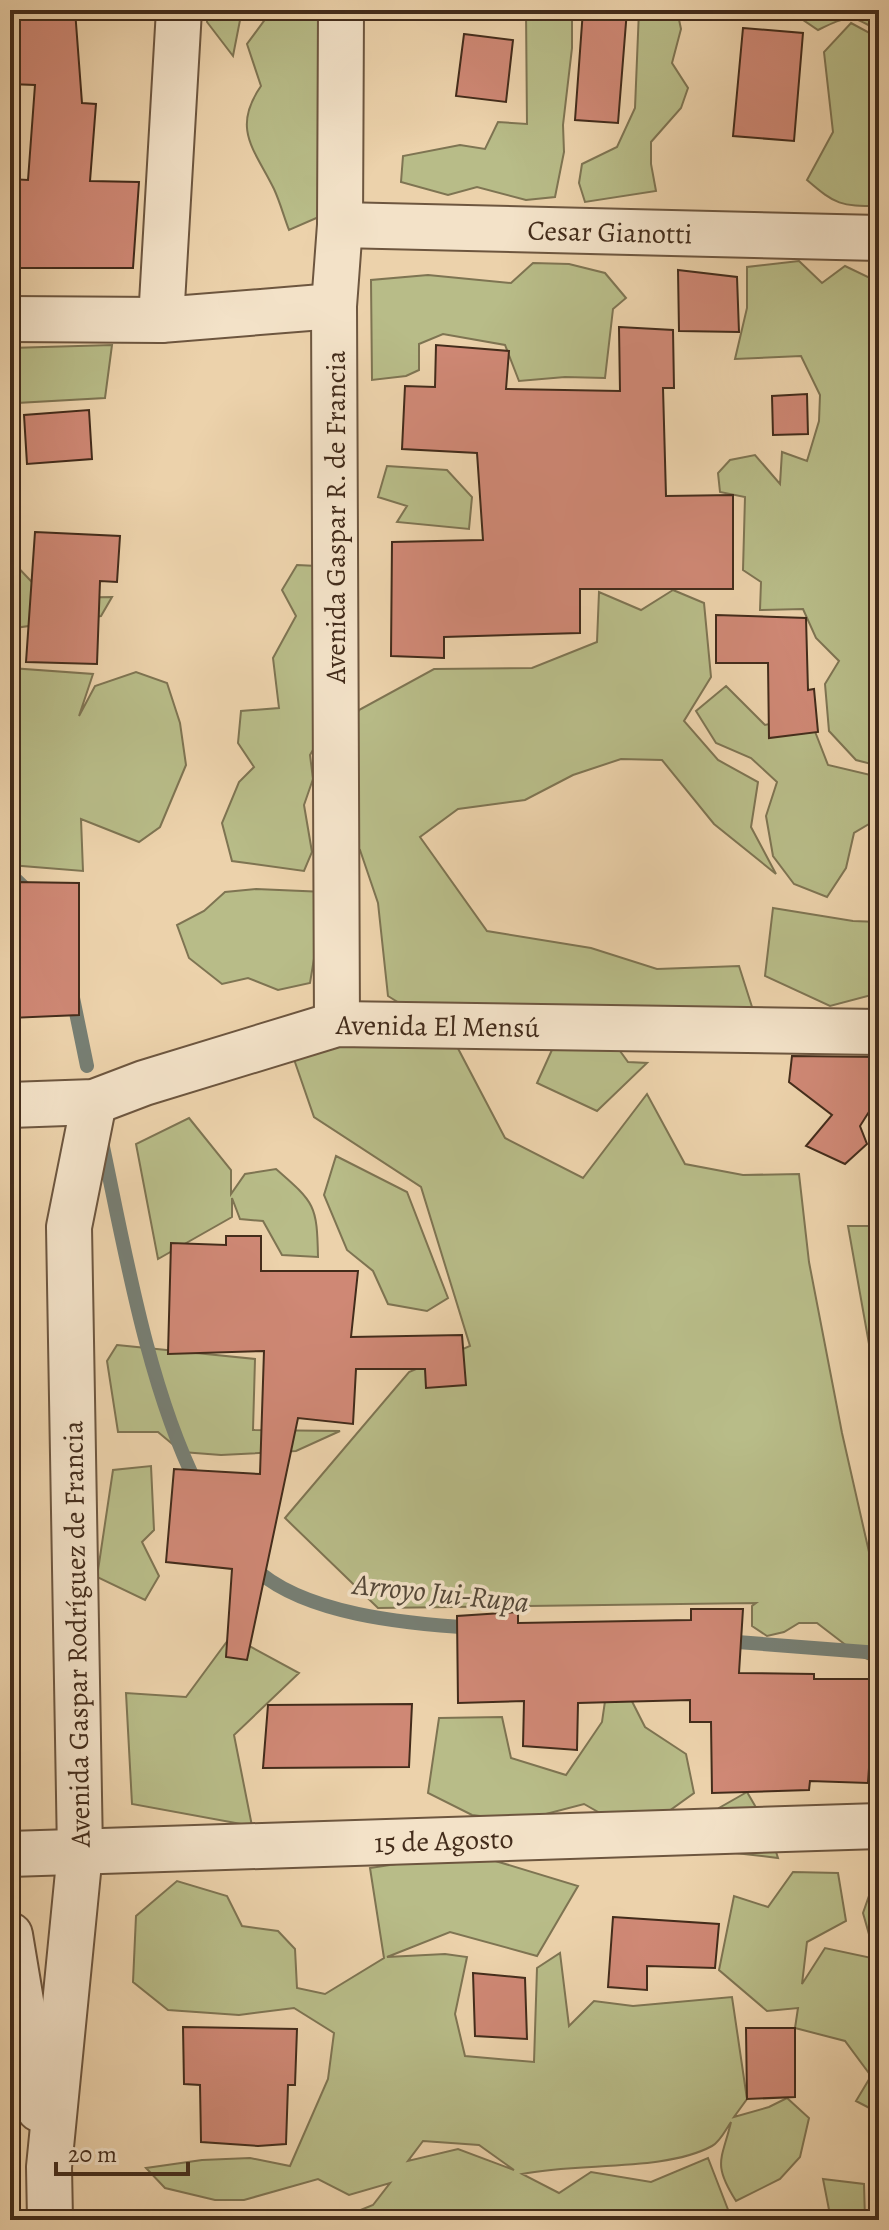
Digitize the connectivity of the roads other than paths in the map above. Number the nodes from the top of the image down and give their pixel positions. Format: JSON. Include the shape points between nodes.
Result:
{"nodes":[{"id":1,"x":179,"y":10,"type":"edge"},
{"id":2,"x":341,"y":10,"type":"edge"},
{"id":3,"x":340,"y":225,"type":"junction"},
{"id":4,"x":879,"y":238,"type":"edge"},
{"id":5,"x":334,"y":306,"type":"junction"},
{"id":6,"x":10,"y":319,"type":"edge"},
{"id":7,"x":161,"y":320,"type":"junction"},
{"id":8,"x":337,"y":1024,"type":"junction"},
{"id":9,"x":879,"y":1032,"type":"edge"},
{"id":10,"x":94,"y":1102,"type":"junction"},
{"id":11,"x":10,"y":1105,"type":"edge"},
{"id":12,"x":879,"y":1826,"type":"edge"},
{"id":13,"x":80,"y":1852,"type":"junction"},
{"id":14,"x":10,"y":1854,"type":"edge"},
{"id":15,"x":10,"y":1935,"type":"edge"},
{"id":16,"x":49,"y":2167,"type":"junction"},
{"id":17,"x":50,"y":2220,"type":"edge"}],
"edges":[{"from":1,"to":7,"type":"street"},
{"from":2,"to":3,"type":"street","name":"Avenida Gaspar R. de Francia"},
{"from":3,"to":4,"type":"street","name":"Cesar Gianotti"},
{"from":3,"to":5,"type":"street","name":"Avenida Gaspar R. de Francia"},
{"from":5,"to":7,"type":"street"},
{"from":5,"to":8,"type":"street","name":"Avenida Gaspar R. de Francia"},
{"from":6,"to":7,"type":"street"},
{"from":8,"to":9,"type":"street","name":"Avenida El Mensú"},
{"from":8,"to":10,"type":"street","name":"Avenida El Mensú"},
{"from":10,"to":11,"type":"street","name":"Avenida El Mensú"},
{"from":10,"to":13,"type":"street","name":"Avenida Gaspar Rodríguez de Francia","via":[[69,1227]]},
{"from":12,"to":13,"type":"street","name":"15 de Agosto"},
{"from":13,"to":14,"type":"street","name":"15 de Agosto"},
{"from":13,"to":16,"type":"street","name":"Avenida Gaspar Rodríguez de Francia"},
{"from":15,"to":16,"type":"street","name":"Avenida Gaspar Rodríguez de Francia"},
{"from":16,"to":17,"type":"street","name":"Avenida Gaspar Rodríguez de Francia"}]}
